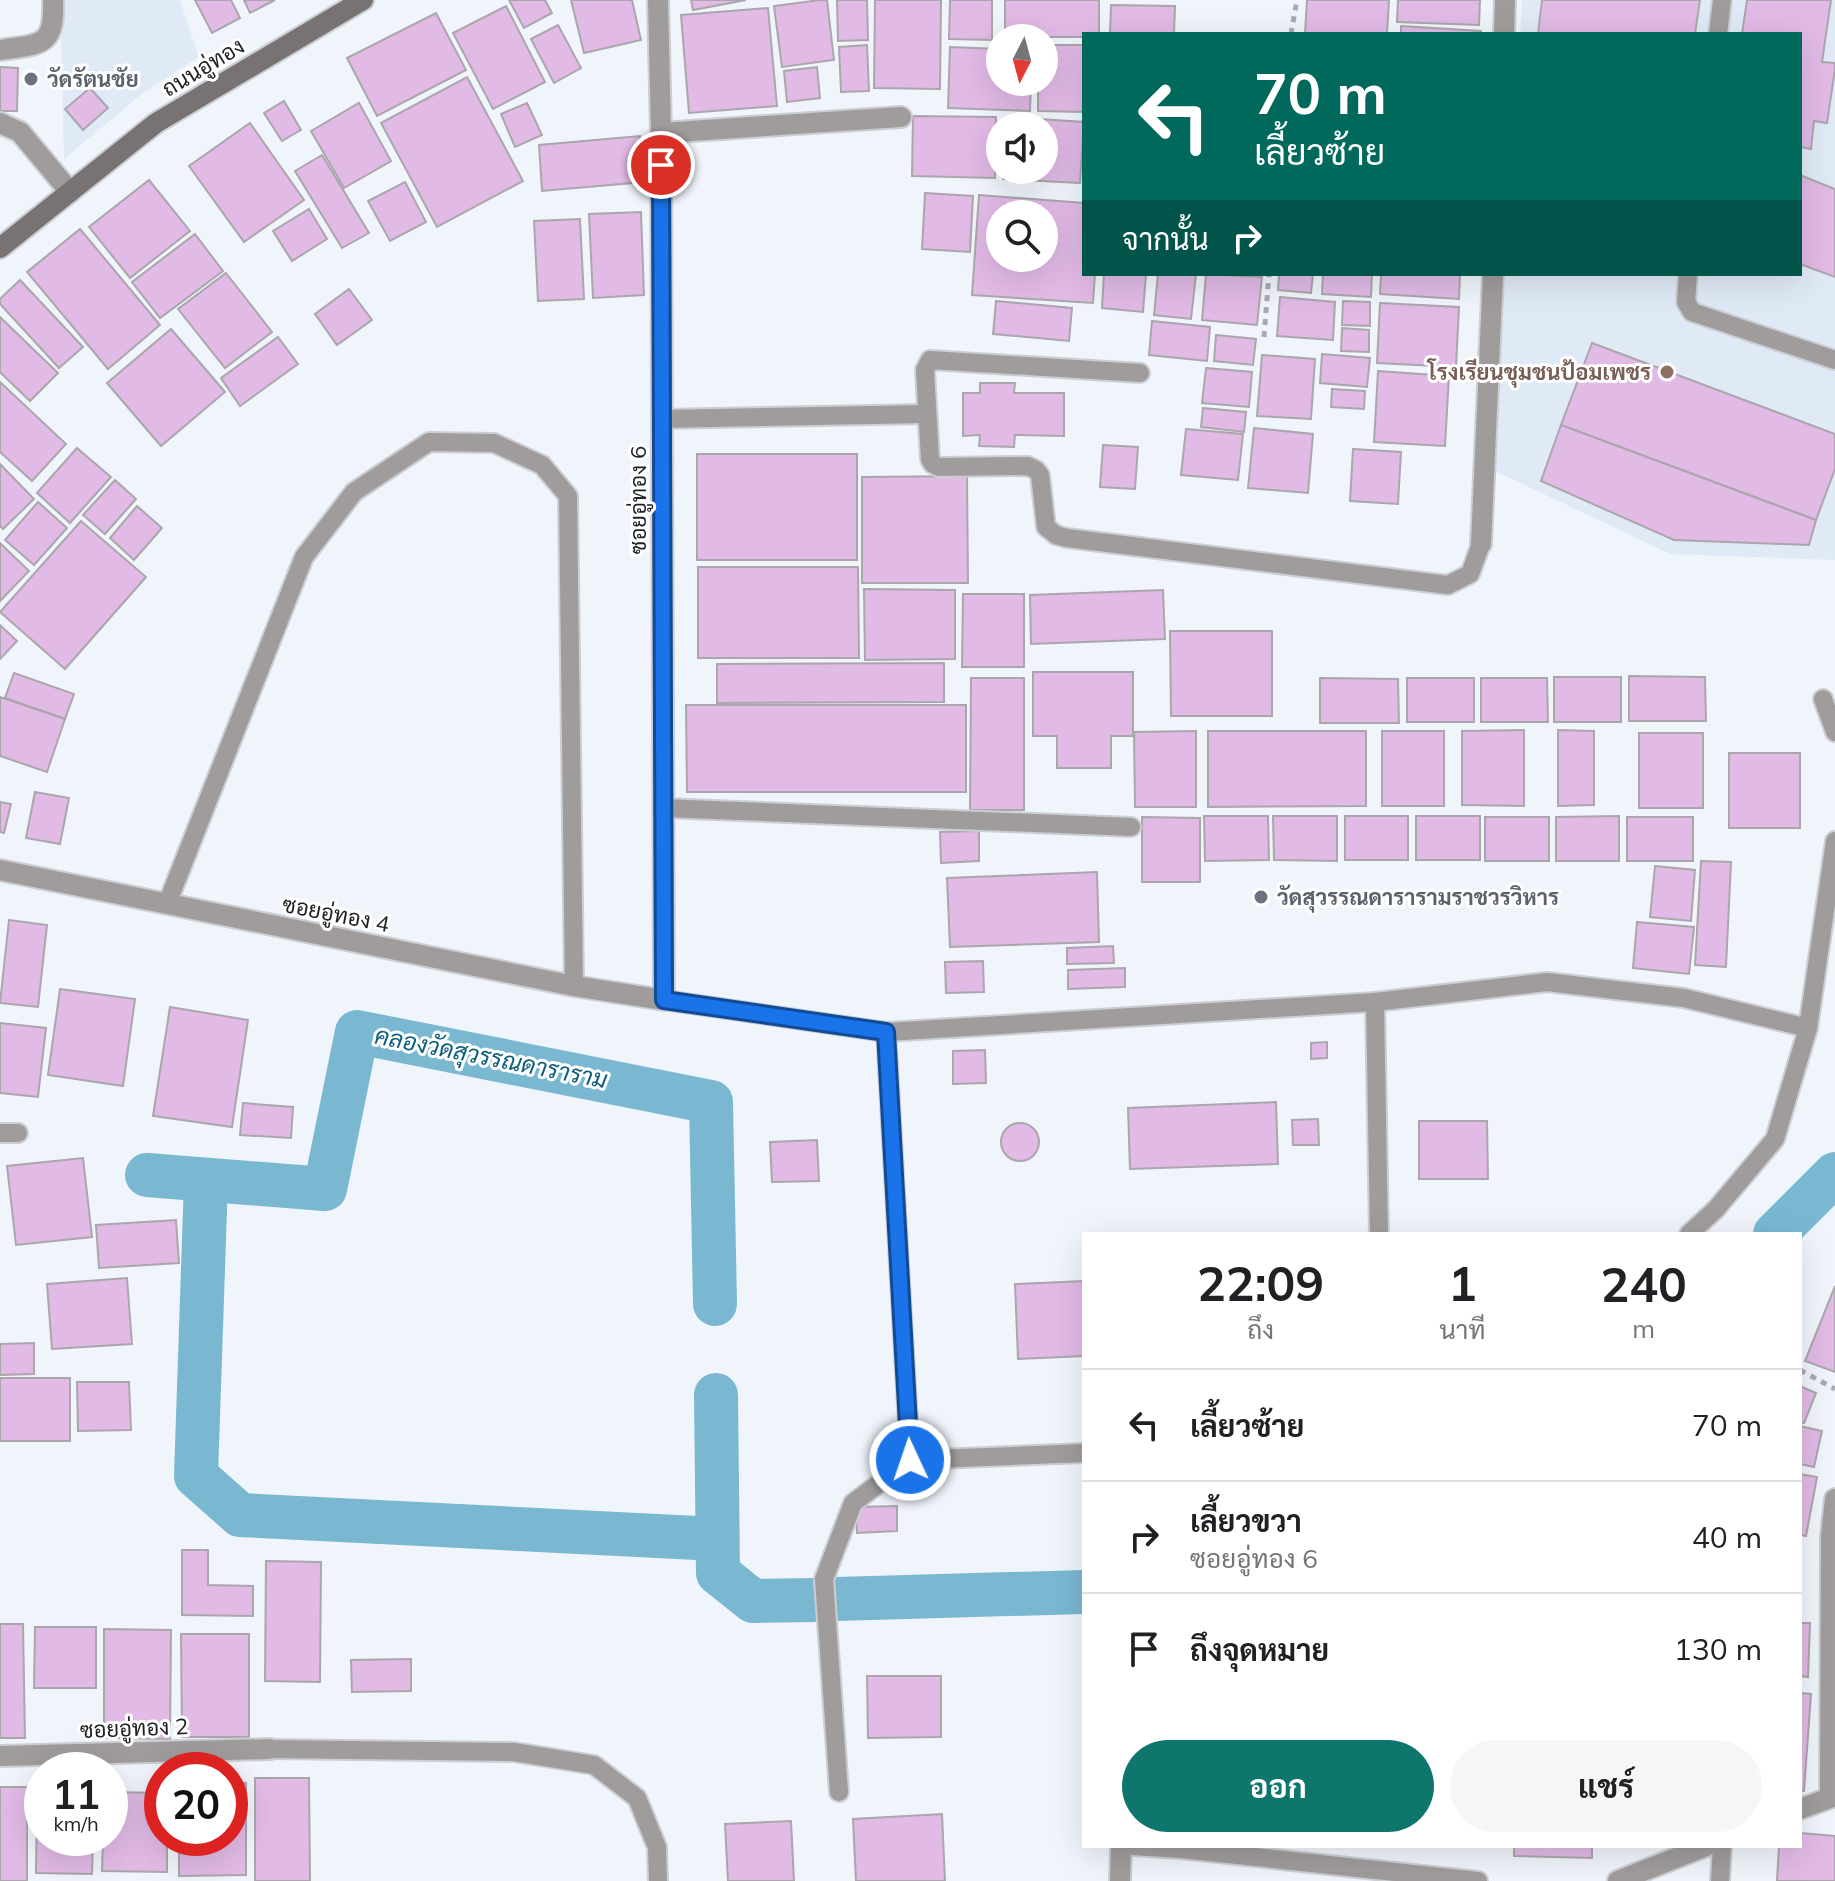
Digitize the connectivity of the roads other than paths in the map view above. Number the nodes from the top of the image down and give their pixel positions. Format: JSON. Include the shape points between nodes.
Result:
{"nodes":[{"id":1,"x":53,"y":0,"type":"edge"},
{"id":2,"x":363,"y":0,"type":"edge"},
{"id":3,"x":658,"y":0,"type":"edge"},
{"id":4,"x":1505,"y":0,"type":"edge"},
{"id":5,"x":1722,"y":0,"type":"edge"},
{"id":6,"x":1504,"y":32,"type":"edge"},
{"id":7,"x":1718,"y":32,"type":"edge"},
{"id":8,"x":0,"y":50,"type":"edge"},
{"id":9,"x":901,"y":117,"type":"dead end"},
{"id":10,"x":0,"y":123,"type":"edge"},
{"id":11,"x":661,"y":133,"type":"junction"},
{"id":12,"x":70,"y":192,"type":"junction"},
{"id":13,"x":0,"y":248,"type":"edge"},
{"id":14,"x":1493,"y":276,"type":"edge"},
{"id":15,"x":1688,"y":276,"type":"edge"},
{"id":16,"x":1835,"y":360,"type":"edge"},
{"id":17,"x":1140,"y":373,"type":"dead end"},
{"id":18,"x":926,"y":414,"type":"junction"},
{"id":19,"x":661,"y":419,"type":"junction"},
{"id":20,"x":1481,"y":544,"type":"joint"},
{"id":21,"x":1823,"y":699,"type":"dead end"},
{"id":22,"x":1835,"y":732,"type":"edge"},
{"id":23,"x":663,"y":808,"type":"junction"},
{"id":24,"x":1131,"y":827,"type":"dead end"},
{"id":25,"x":1835,"y":841,"type":"edge"},
{"id":26,"x":0,"y":870,"type":"edge"},
{"id":27,"x":167,"y":904,"type":"junction"},
{"id":28,"x":574,"y":986,"type":"junction"},
{"id":29,"x":664,"y":1000,"type":"junction"},
{"id":30,"x":1375,"y":1002,"type":"junction"},
{"id":31,"x":1808,"y":1028,"type":"junction"},
{"id":32,"x":886,"y":1032,"type":"junction"},
{"id":33,"x":1379,"y":1232,"type":"edge"},
{"id":34,"x":1691,"y":1232,"type":"edge"},
{"id":35,"x":1082,"y":1453,"type":"edge"},
{"id":36,"x":910,"y":1460,"type":"junction"},
{"id":37,"x":1835,"y":1499,"type":"edge"},
{"id":38,"x":270,"y":1749,"type":"joint"},
{"id":39,"x":0,"y":1756,"type":"edge"},
{"id":40,"x":839,"y":1792,"type":"dead end"},
{"id":41,"x":1833,"y":1796,"type":"edge"},
{"id":42,"x":1802,"y":1808,"type":"edge"},
{"id":43,"x":1121,"y":1848,"type":"edge"},
{"id":44,"x":1165,"y":1848,"type":"edge"},
{"id":45,"x":1701,"y":1848,"type":"edge"},
{"id":46,"x":1722,"y":1848,"type":"edge"},
{"id":47,"x":658,"y":1881,"type":"edge"},
{"id":48,"x":1120,"y":1881,"type":"edge"},
{"id":49,"x":1478,"y":1881,"type":"edge"},
{"id":50,"x":1618,"y":1881,"type":"edge"},
{"id":51,"x":1720,"y":1881,"type":"edge"}],
"edges":[{"from":1,"to":8,"type":"street","via":[[54,25],[46,39]]},
{"from":2,"to":12,"type":"main road","name":"ถนนอู่ทอง","via":[[156,123]]},
{"from":3,"to":11,"type":"street","name":"ซอยอู่ทอง 6"},
{"from":4,"to":6,"type":"street"},
{"from":5,"to":7,"type":"lane"},
{"from":9,"to":11,"type":"street"},
{"from":10,"to":12,"type":"street","via":[[20,132]]},
{"from":11,"to":19,"type":"street","name":"ซอยอู่ทอง 6"},
{"from":12,"to":13,"type":"main road","name":"ถนนอู่ทอง"},
{"from":14,"to":20,"type":"street"},
{"from":15,"to":16,"type":"lane","via":[[1686,302],[1692,312]]},
{"from":17,"to":18,"type":"lane","via":[[930,360],[925,370]]},
{"from":18,"to":19,"type":"lane"},
{"from":18,"to":20,"type":"lane","via":[[933,464],[1036,470],[1046,527],[1056,535],[1448,585],[1470,574]]},
{"from":19,"to":23,"type":"street","name":"ซอยอู่ทอง 6"},
{"from":21,"to":22,"type":"lane"},
{"from":23,"to":24,"type":"lane"},
{"from":23,"to":29,"type":"street","name":"ซอยอู่ทอง 6"},
{"from":25,"to":31,"type":"lane"},
{"from":26,"to":27,"type":"street","name":"ซอยอู่ทอง 4"},
{"from":27,"to":28,"type":"street","name":"ซอยอู่ทอง 4"},
{"from":27,"to":28,"type":"lane","via":[[304,557],[354,492],[429,442],[494,443],[542,465],[568,496]]},
{"from":28,"to":29,"type":"street","name":"ซอยอู่ทอง 4"},
{"from":29,"to":32,"type":"lane"},
{"from":30,"to":31,"type":"lane","via":[[1547,982],[1684,998]]},
{"from":30,"to":32,"type":"lane"},
{"from":30,"to":33,"type":"lane"},
{"from":31,"to":34,"type":"lane","via":[[1775,1139]]},
{"from":32,"to":36,"type":"lane"},
{"from":35,"to":36,"type":"lane"},
{"from":36,"to":40,"type":"lane","via":[[853,1503],[824,1579]]},
{"from":37,"to":41,"type":"street"},
{"from":38,"to":39,"type":"street","name":"ซอยอู่ทอง 2"},
{"from":38,"to":47,"type":"lane","via":[[514,1752],[594,1765],[637,1798],[657,1847]]},
{"from":41,"to":42,"type":"street"},
{"from":43,"to":48,"type":"street"},
{"from":44,"to":49,"type":"lane"},
{"from":45,"to":50,"type":"street"},
{"from":46,"to":51,"type":"lane"}]}
